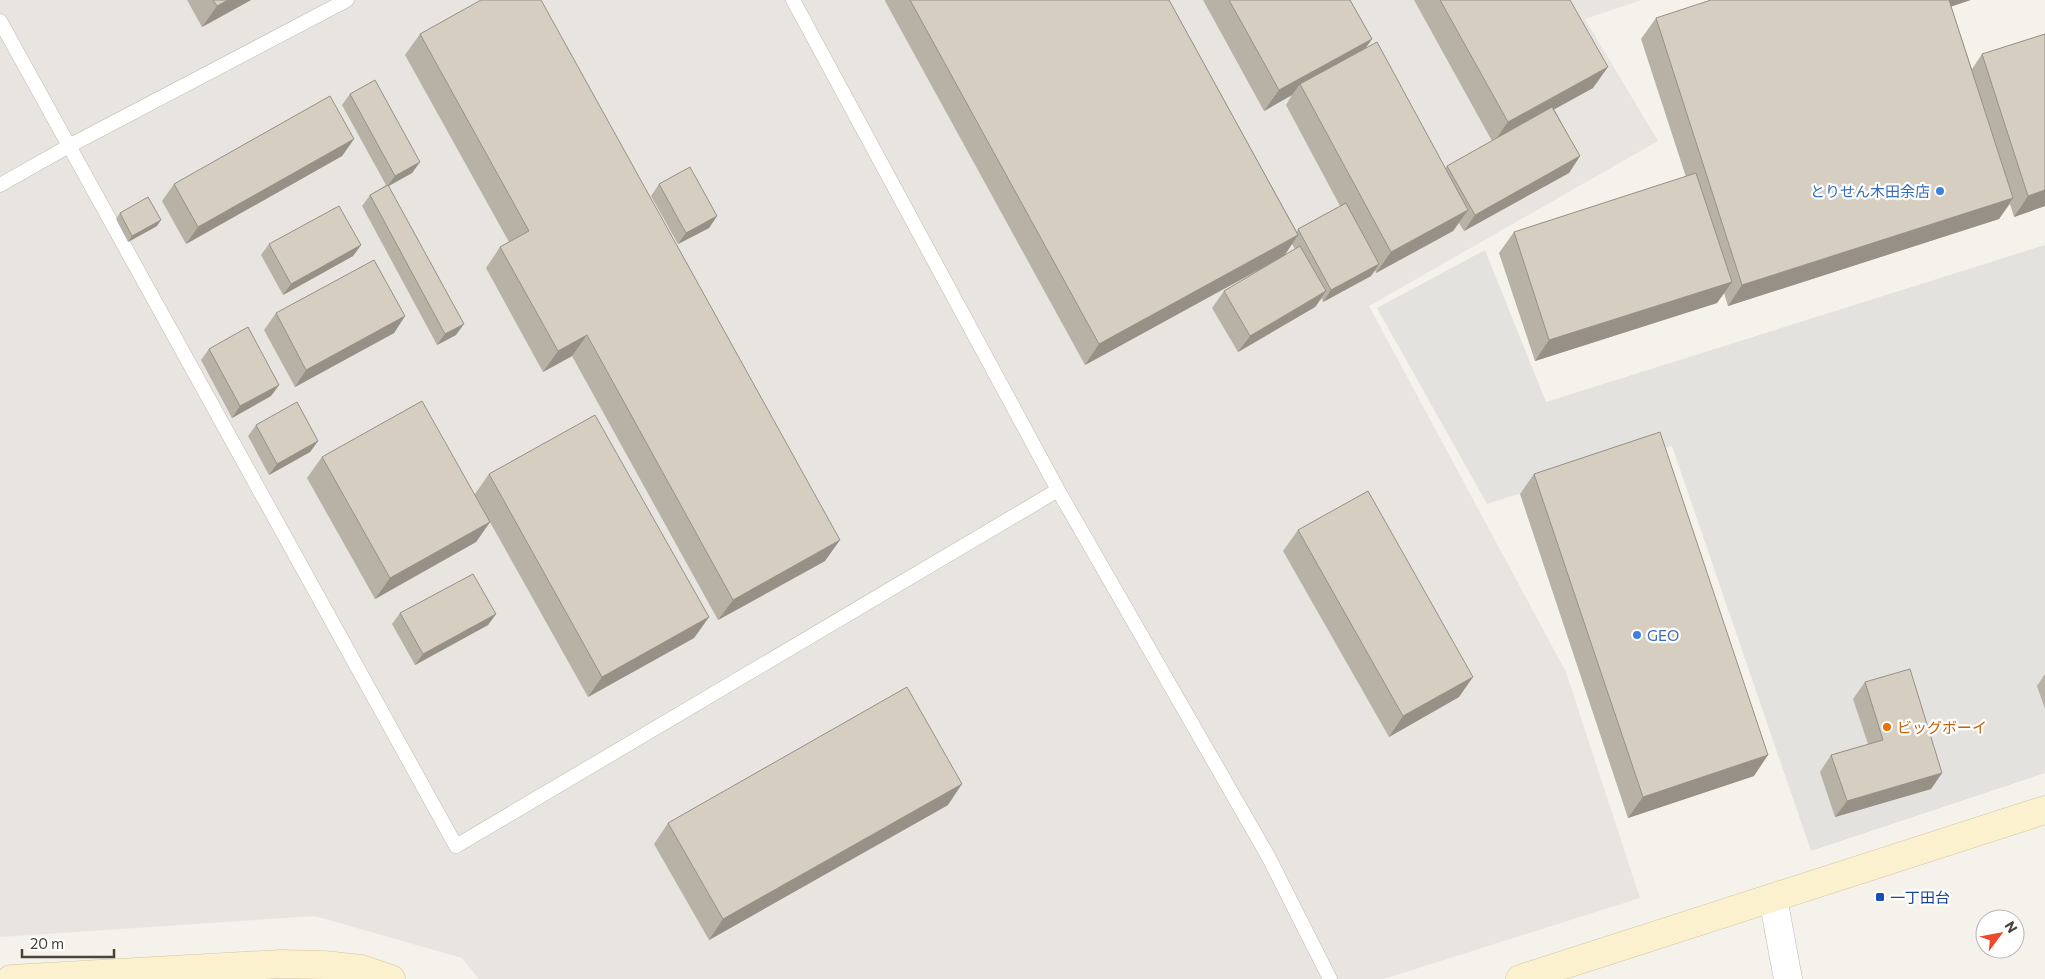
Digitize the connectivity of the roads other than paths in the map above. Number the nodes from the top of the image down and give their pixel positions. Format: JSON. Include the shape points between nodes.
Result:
{"nodes":[{"id":1,"x":346,"y":0,"type":"edge"},
{"id":2,"x":793,"y":0,"type":"edge"},
{"id":3,"x":0,"y":21,"type":"edge"},
{"id":4,"x":70,"y":146,"type":"junction"},
{"id":5,"x":0,"y":185,"type":"edge"},
{"id":6,"x":1058,"y":490,"type":"junction"},
{"id":7,"x":2045,"y":810,"type":"edge"},
{"id":8,"x":1773,"y":898,"type":"junction"},
{"id":9,"x":11,"y":979,"type":"edge"},
{"id":10,"x":391,"y":979,"type":"edge"},
{"id":11,"x":1330,"y":979,"type":"edge"},
{"id":12,"x":1520,"y":979,"type":"edge"},
{"id":13,"x":1788,"y":979,"type":"edge"}],
"edges":[{"from":1,"to":4,"type":"lane"},
{"from":2,"to":6,"type":"lane"},
{"from":3,"to":4,"type":"lane"},
{"from":4,"to":5,"type":"lane"},
{"from":4,"to":6,"type":"lane","via":[[456,846]]},
{"from":6,"to":11,"type":"lane","via":[[1268,856]]},
{"from":7,"to":8,"type":"street"},
{"from":8,"to":12,"type":"street"},
{"from":8,"to":13,"type":"street"},
{"from":9,"to":10,"type":"street","via":[[281,964],[360,969]]}]}
